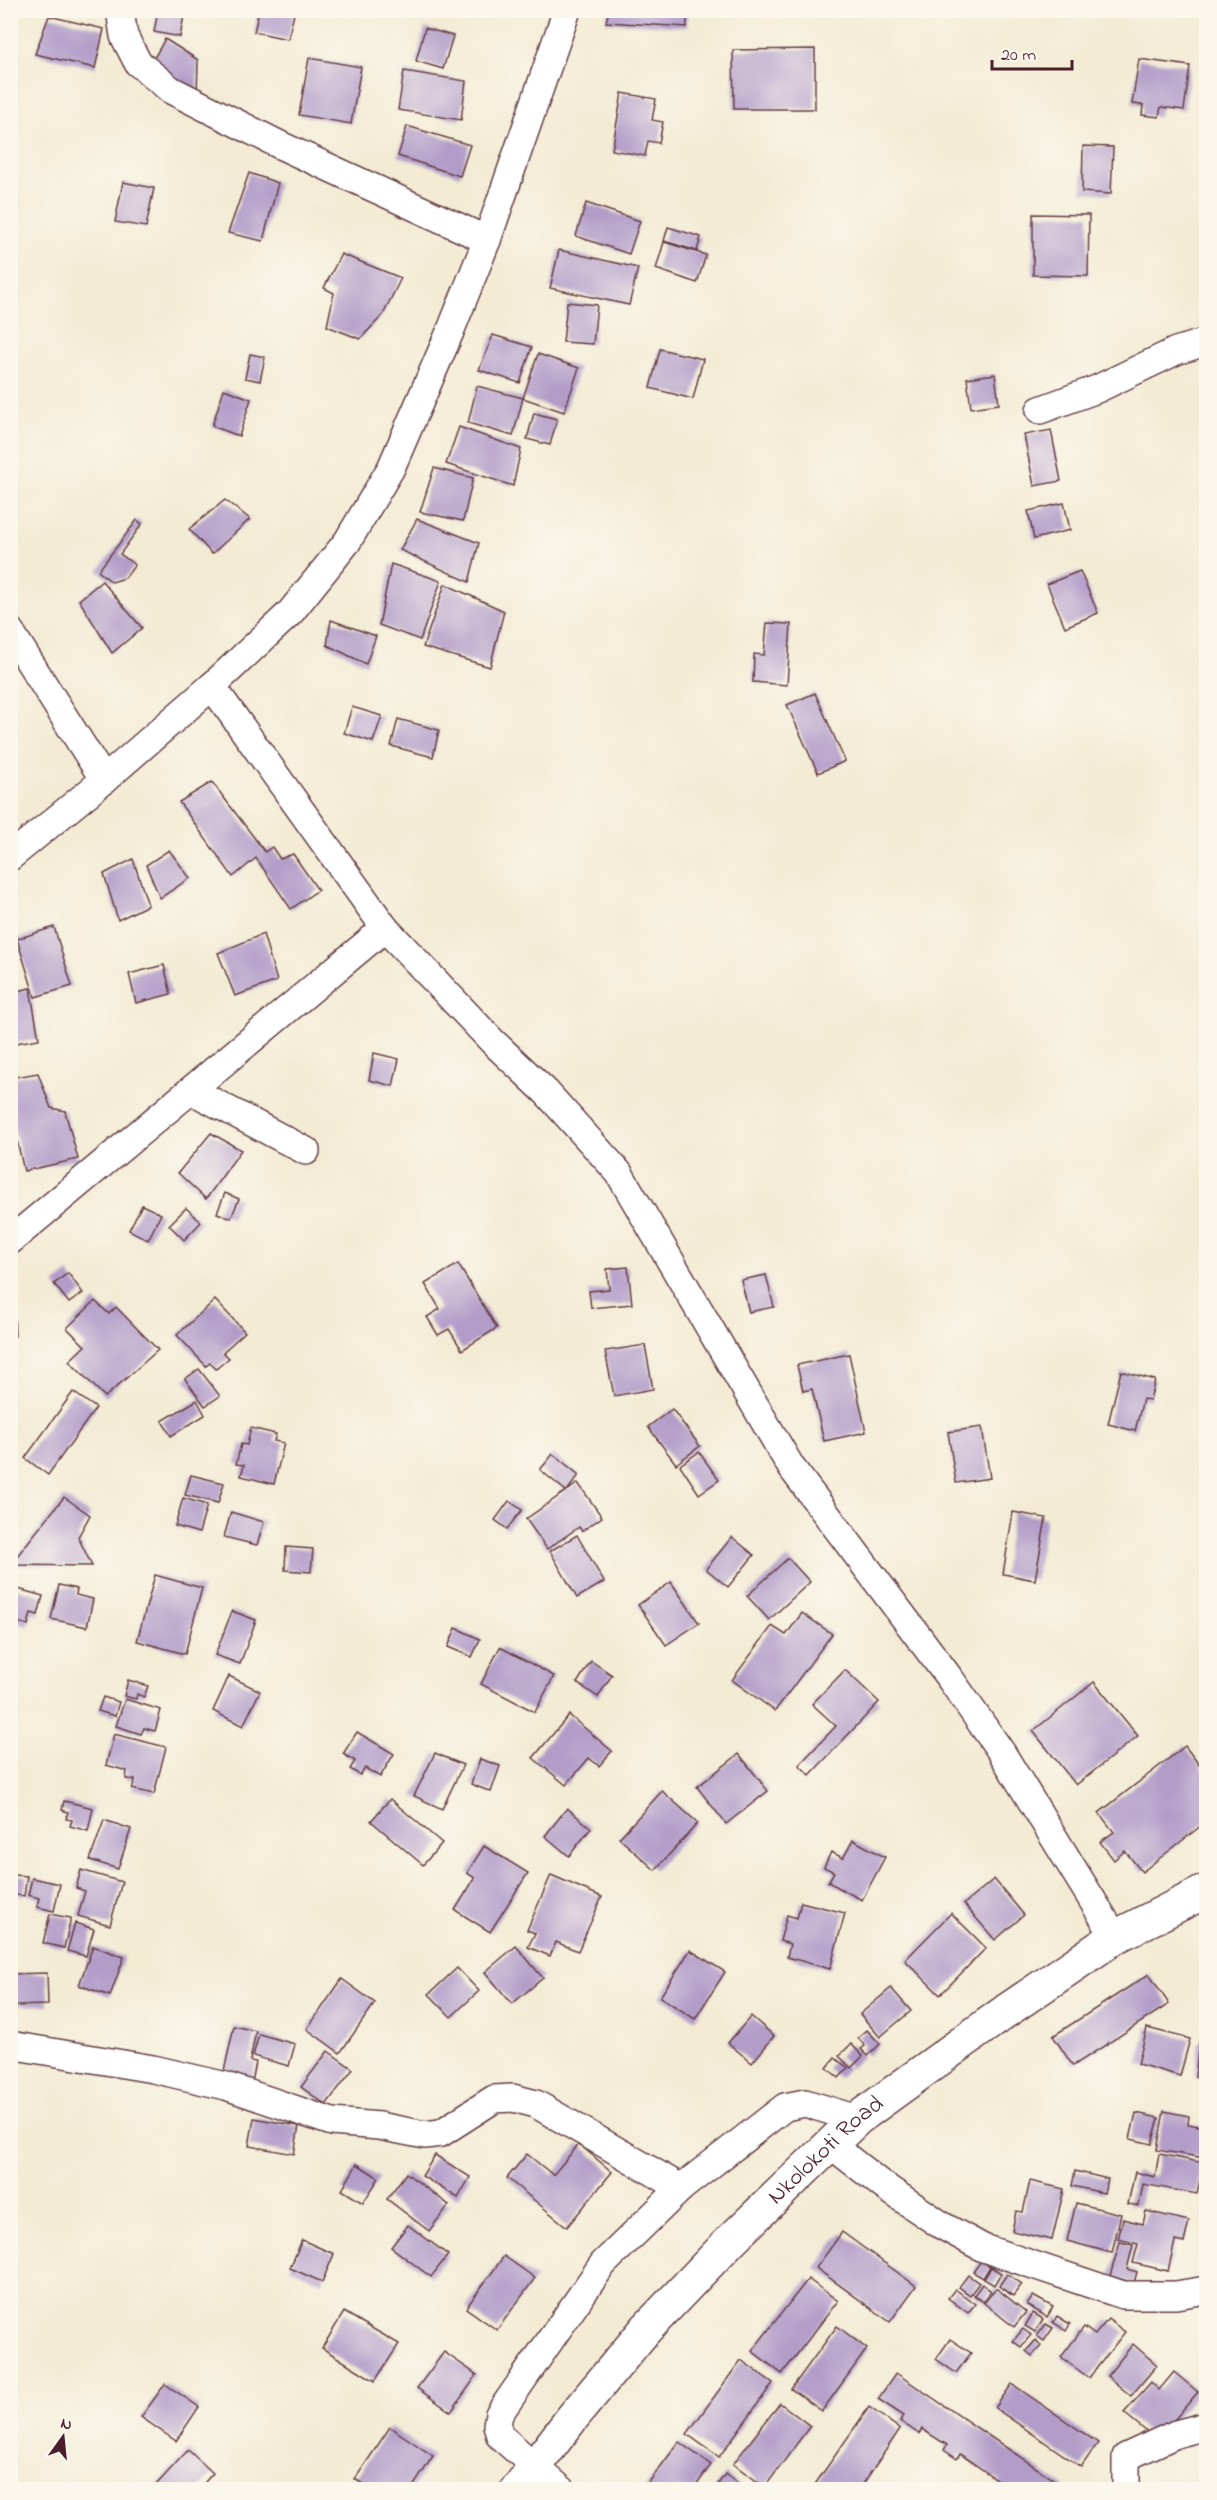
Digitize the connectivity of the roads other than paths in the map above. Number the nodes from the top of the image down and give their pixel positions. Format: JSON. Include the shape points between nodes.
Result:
{"nodes":[{"id":1,"x":120,"y":10,"type":"edge"},
{"id":2,"x":567,"y":10,"type":"edge"},
{"id":3,"x":487,"y":240,"type":"junction"},
{"id":4,"x":1206,"y":342,"type":"edge"},
{"id":5,"x":1040,"y":410,"type":"dead end"},
{"id":6,"x":10,"y":631,"type":"edge"},
{"id":7,"x":212,"y":686,"type":"junction"},
{"id":8,"x":104,"y":780,"type":"junction"},
{"id":9,"x":10,"y":857,"type":"edge"},
{"id":10,"x":385,"y":928,"type":"junction"},
{"id":11,"x":191,"y":1090,"type":"junction"},
{"id":12,"x":306,"y":1151,"type":"dead end"},
{"id":13,"x":10,"y":1241,"type":"edge"},
{"id":14,"x":1206,"y":1892,"type":"edge"},
{"id":15,"x":1115,"y":1937,"type":"junction"},
{"id":16,"x":10,"y":2045,"type":"edge"},
{"id":17,"x":857,"y":2119,"type":"junction"},
{"id":18,"x":830,"y":2144,"type":"junction"},
{"id":19,"x":681,"y":2188,"type":"junction"},
{"id":20,"x":1206,"y":2290,"type":"edge"},
{"id":21,"x":1206,"y":2426,"type":"edge"},
{"id":22,"x":525,"y":2478,"type":"edge"},
{"id":23,"x":562,"y":2490,"type":"edge"},
{"id":24,"x":1126,"y":2490,"type":"edge"}],
"edges":[{"from":1,"to":3,"type":"street","via":[[124,36],[138,63],[171,90]]},
{"from":2,"to":3,"type":"street"},
{"from":3,"to":7,"type":"street","via":[[391,468],[347,542],[290,613]]},
{"from":4,"to":5,"type":"street","via":[[1176,351],[1097,389]]},
{"from":6,"to":8,"type":"street"},
{"from":7,"to":8,"type":"street"},
{"from":7,"to":10,"type":"street"},
{"from":8,"to":9,"type":"street"},
{"from":10,"to":11,"type":"street"},
{"from":10,"to":15,"type":"street","via":[[546,1092],[619,1173],[791,1467],[1002,1753]]},
{"from":11,"to":12,"type":"street"},
{"from":11,"to":13,"type":"street"},
{"from":14,"to":15,"type":"main road","name":"Nkolokoti Road"},
{"from":15,"to":17,"type":"main road","name":"Nkolokoti Road"},
{"from":16,"to":19,"type":"street","via":[[153,2069],[226,2086],[332,2122],[425,2135],[441,2133],[494,2099],[513,2098],[536,2104]]},
{"from":17,"to":18,"type":"main road","name":"Nkolokoti Road"},
{"from":17,"to":19,"type":"street","via":[[804,2103],[785,2107]]},
{"from":18,"to":20,"type":"street","via":[[941,2225],[983,2248],[1123,2295],[1176,2295]]},
{"from":18,"to":22,"type":"main road","name":"Nkolokoti Road","via":[[646,2329]]},
{"from":19,"to":22,"type":"street","via":[[603,2264],[499,2414],[500,2436]]},
{"from":21,"to":24,"type":"street","via":[[1176,2434],[1126,2457]]},
{"from":22,"to":23,"type":"street"}]}
